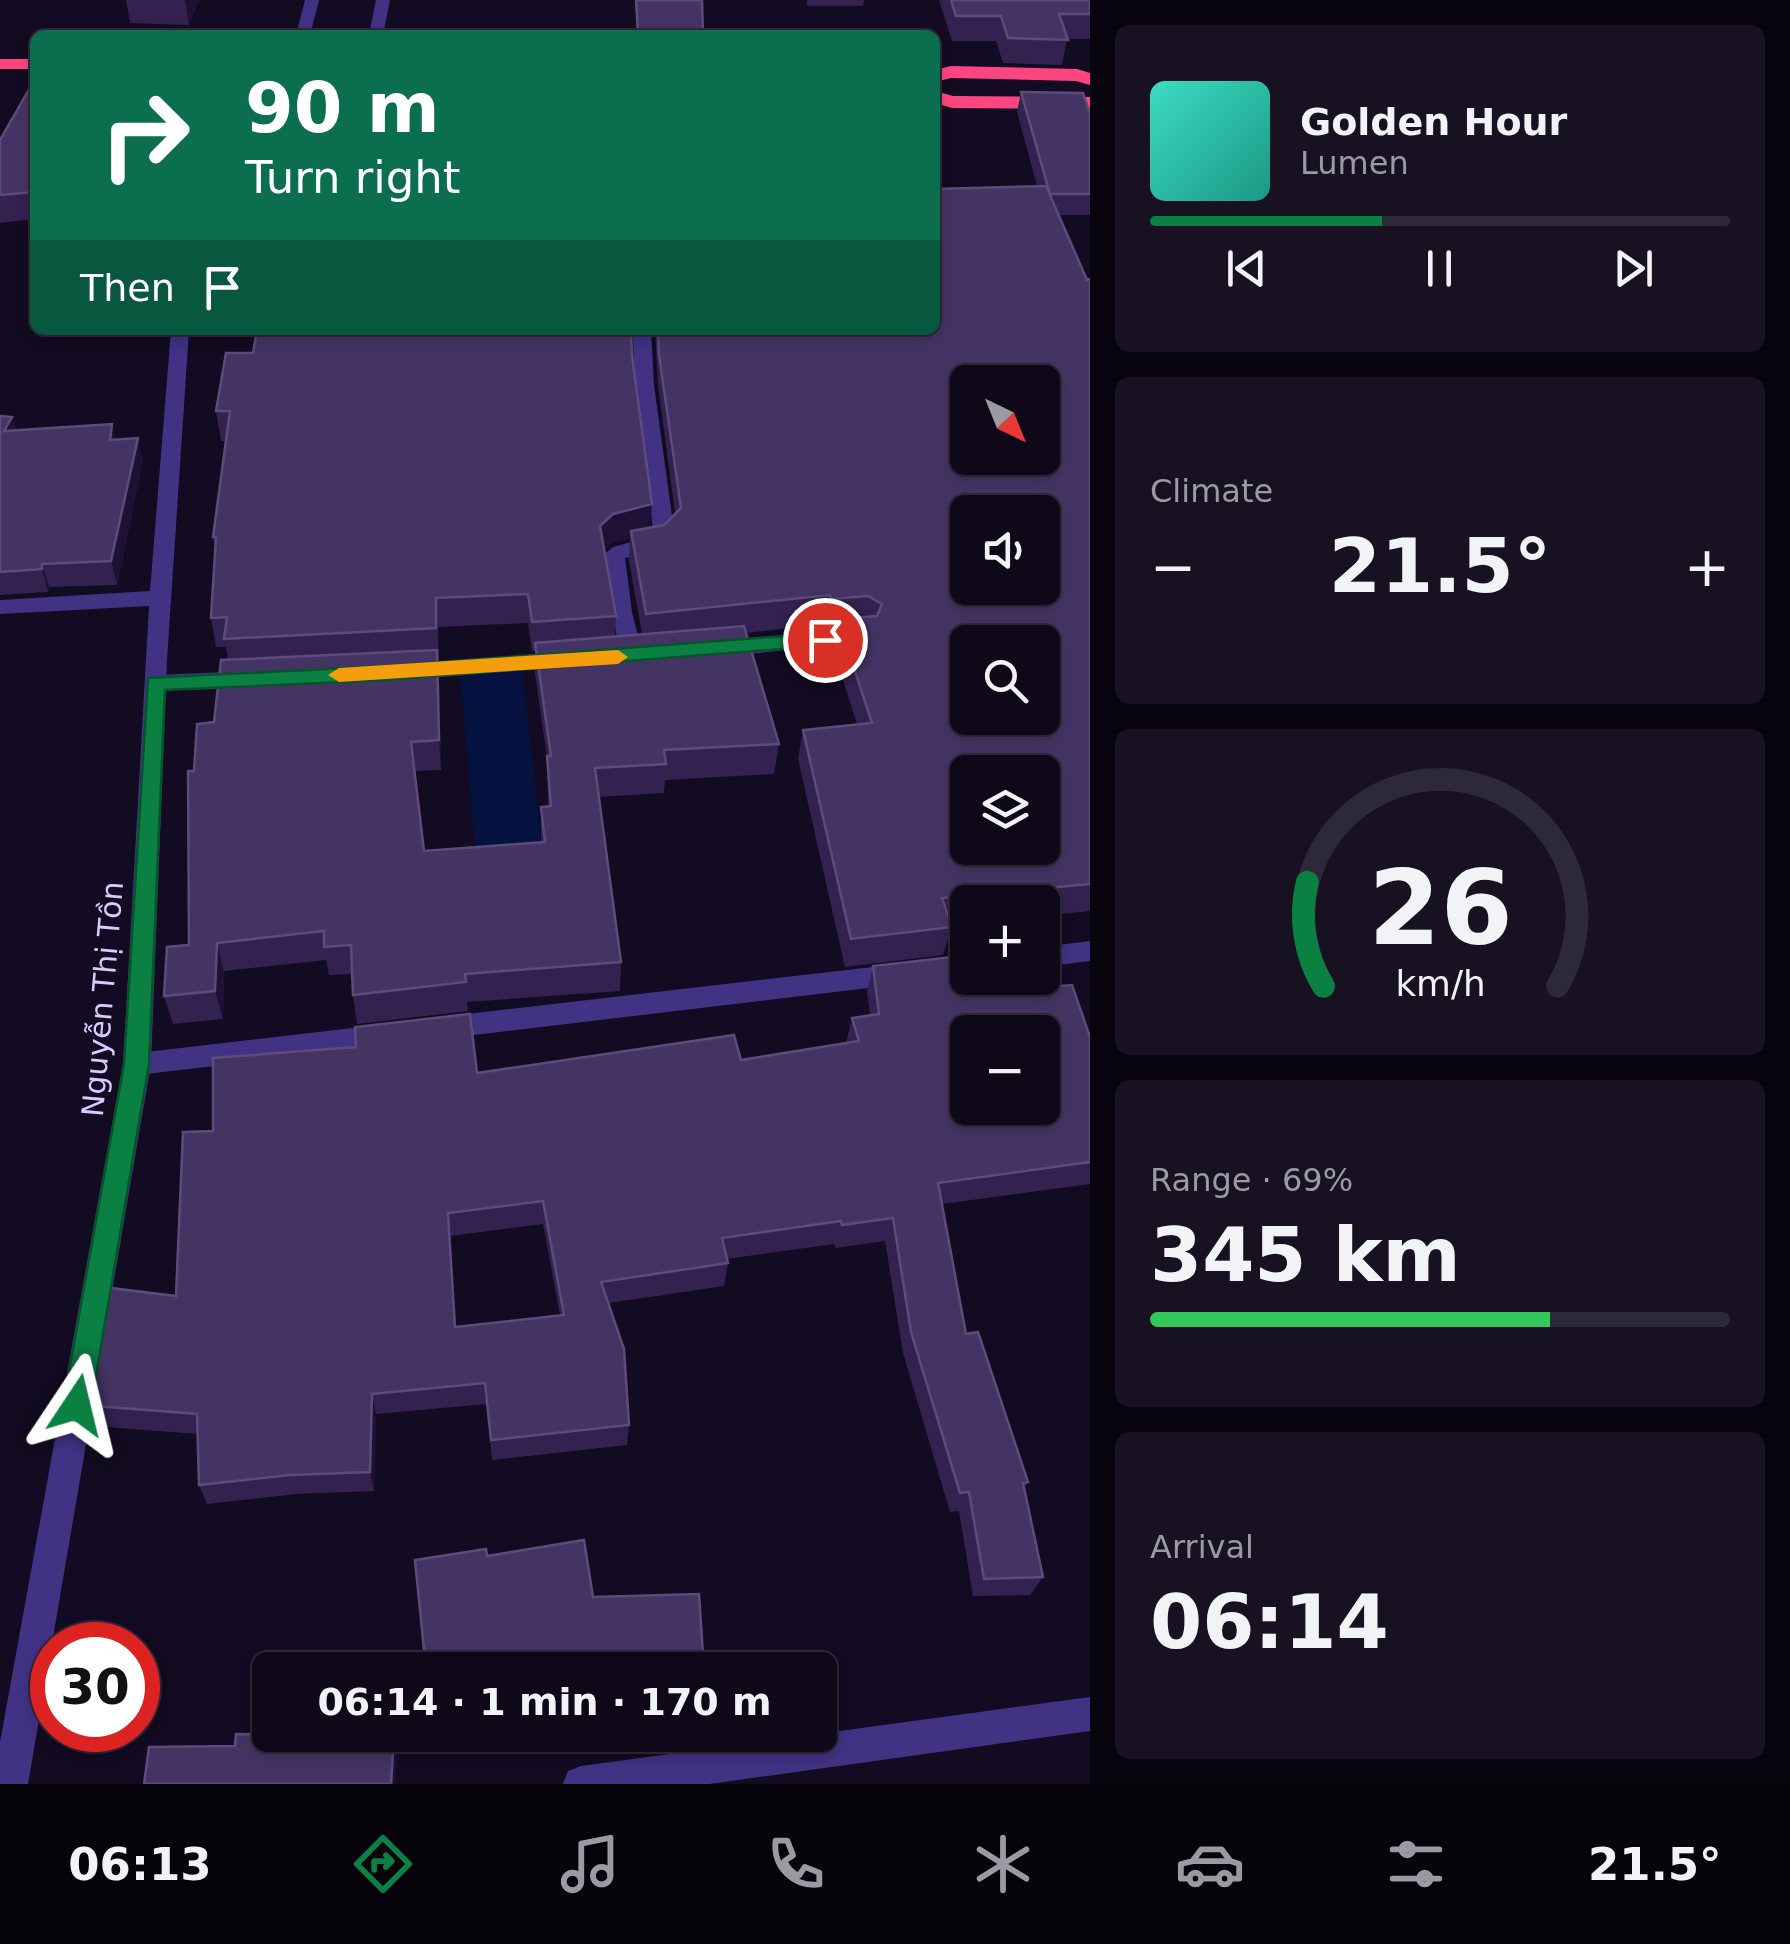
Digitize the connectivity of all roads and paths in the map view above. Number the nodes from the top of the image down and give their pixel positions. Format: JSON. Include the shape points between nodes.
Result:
{"nodes":[{"id":1,"x":312,"y":0,"type":"edge"},
{"id":2,"x":383,"y":0,"type":"edge"},
{"id":3,"x":304,"y":30,"type":"edge"},
{"id":4,"x":377,"y":30,"type":"edge"},
{"id":5,"x":0,"y":64,"type":"edge"},
{"id":6,"x":30,"y":64,"type":"edge"},
{"id":7,"x":940,"y":75,"type":"edge"},
{"id":8,"x":1090,"y":79,"type":"edge"},
{"id":9,"x":940,"y":98,"type":"edge"},
{"id":10,"x":1090,"y":103,"type":"edge"},
{"id":11,"x":180,"y":335,"type":"edge"},
{"id":12,"x":642,"y":335,"type":"edge"},
{"id":13,"x":160,"y":598,"type":"junction"},
{"id":14,"x":0,"y":607,"type":"edge"},
{"id":15,"x":864,"y":637,"type":"edge"},
{"id":16,"x":690,"y":651,"type":"edge"},
{"id":17,"x":387,"y":673,"type":"edge"},
{"id":18,"x":271,"y":678,"type":"edge"},
{"id":19,"x":155,"y":684,"type":"junction"},
{"id":20,"x":1090,"y":951,"type":"edge"},
{"id":21,"x":1060,"y":955,"type":"edge"},
{"id":22,"x":950,"y":968,"type":"edge"},
{"id":23,"x":136,"y":1064,"type":"junction"},
{"id":24,"x":1090,"y":1714,"type":"edge"},
{"id":25,"x":10,"y":1784,"type":"edge"},
{"id":26,"x":581,"y":1784,"type":"edge"}],
"edges":[{"from":1,"to":3,"type":"street"},
{"from":2,"to":4,"type":"street"},
{"from":5,"to":6,"type":"highway"},
{"from":7,"to":8,"type":"highway"},
{"from":9,"to":10,"type":"highway"},
{"from":11,"to":13,"type":"street","name":"Nguyễn Thị Tồn"},
{"from":12,"to":17,"type":"street","via":[[664,538],[655,548],[614,556],[620,612],[642,655]]},
{"from":13,"to":14,"type":"street"},
{"from":13,"to":19,"type":"street","name":"Nguyễn Thị Tồn"},
{"from":15,"to":16,"type":"street"},
{"from":18,"to":19,"type":"street"},
{"from":19,"to":23,"type":"street","name":"Nguyễn Thị Tồn"},
{"from":20,"to":21,"type":"street"},
{"from":22,"to":23,"type":"street"},
{"from":23,"to":25,"type":"street","name":"Nguyễn Thị Tồn"},
{"from":24,"to":26,"type":"street"}]}
